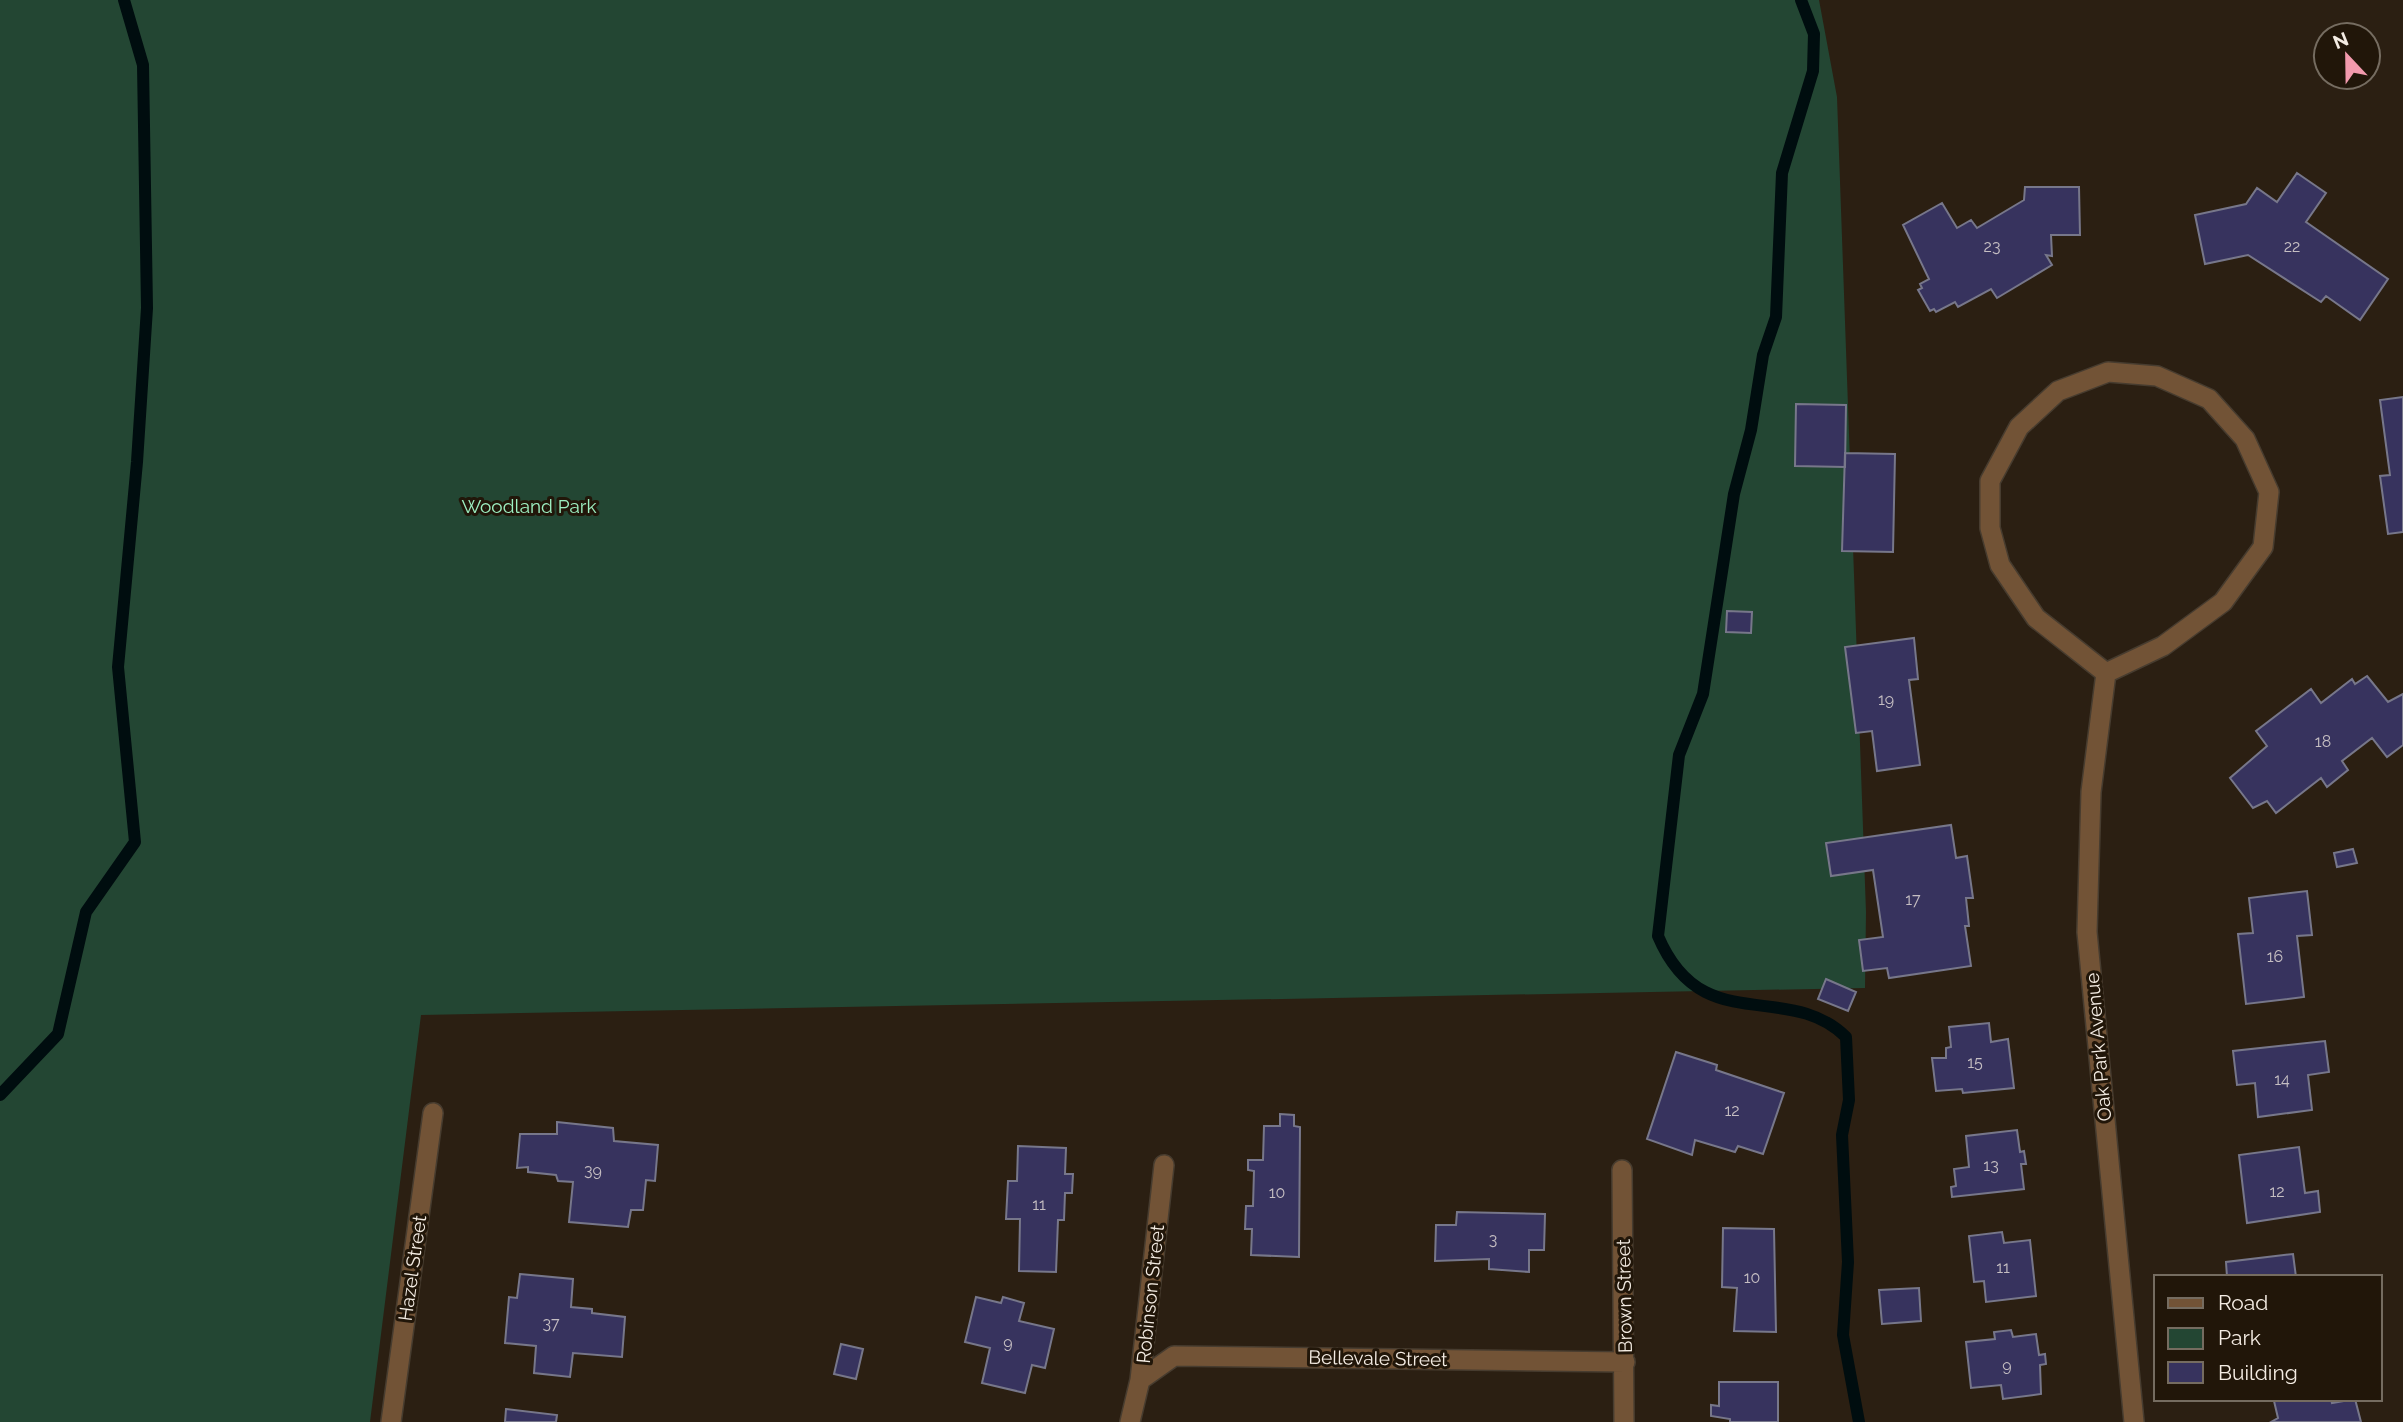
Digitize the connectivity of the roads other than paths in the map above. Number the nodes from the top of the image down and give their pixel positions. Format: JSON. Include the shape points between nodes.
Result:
{"nodes":[{"id":1,"x":2106,"y":673,"type":"junction"},
{"id":2,"x":433,"y":1113,"type":"dead end"},
{"id":3,"x":1164,"y":1165,"type":"dead end"},
{"id":4,"x":1622,"y":1170,"type":"dead end"},
{"id":5,"x":1625,"y":1362,"type":"junction"},
{"id":6,"x":1140,"y":1380,"type":"junction"},
{"id":7,"x":391,"y":1422,"type":"edge"},
{"id":8,"x":1130,"y":1422,"type":"edge"},
{"id":9,"x":1624,"y":1422,"type":"edge"},
{"id":10,"x":2134,"y":1422,"type":"edge"}],
"edges":[{"from":1,"to":1,"type":"street","via":[[2163,646],[2223,602],[2263,547],[2269,492],[2245,439],[2209,400],[2157,376],[2108,372],[2058,391],[2020,427],[1990,481],[1990,528],[2000,565],[2036,618]]},
{"from":1,"to":10,"type":"street","name":"Oak Park Avenue","via":[[2091,792],[2087,932]]},
{"from":2,"to":7,"type":"street","name":"Hazel Street"},
{"from":3,"to":6,"type":"street","name":"Robinson Street"},
{"from":4,"to":5,"type":"street","name":"Brown Street"},
{"from":5,"to":6,"type":"street","name":"Bellevale Street","via":[[1174,1356]]},
{"from":5,"to":9,"type":"street","name":"Brown Street"},
{"from":6,"to":8,"type":"street","name":"Robinson Street"}]}
